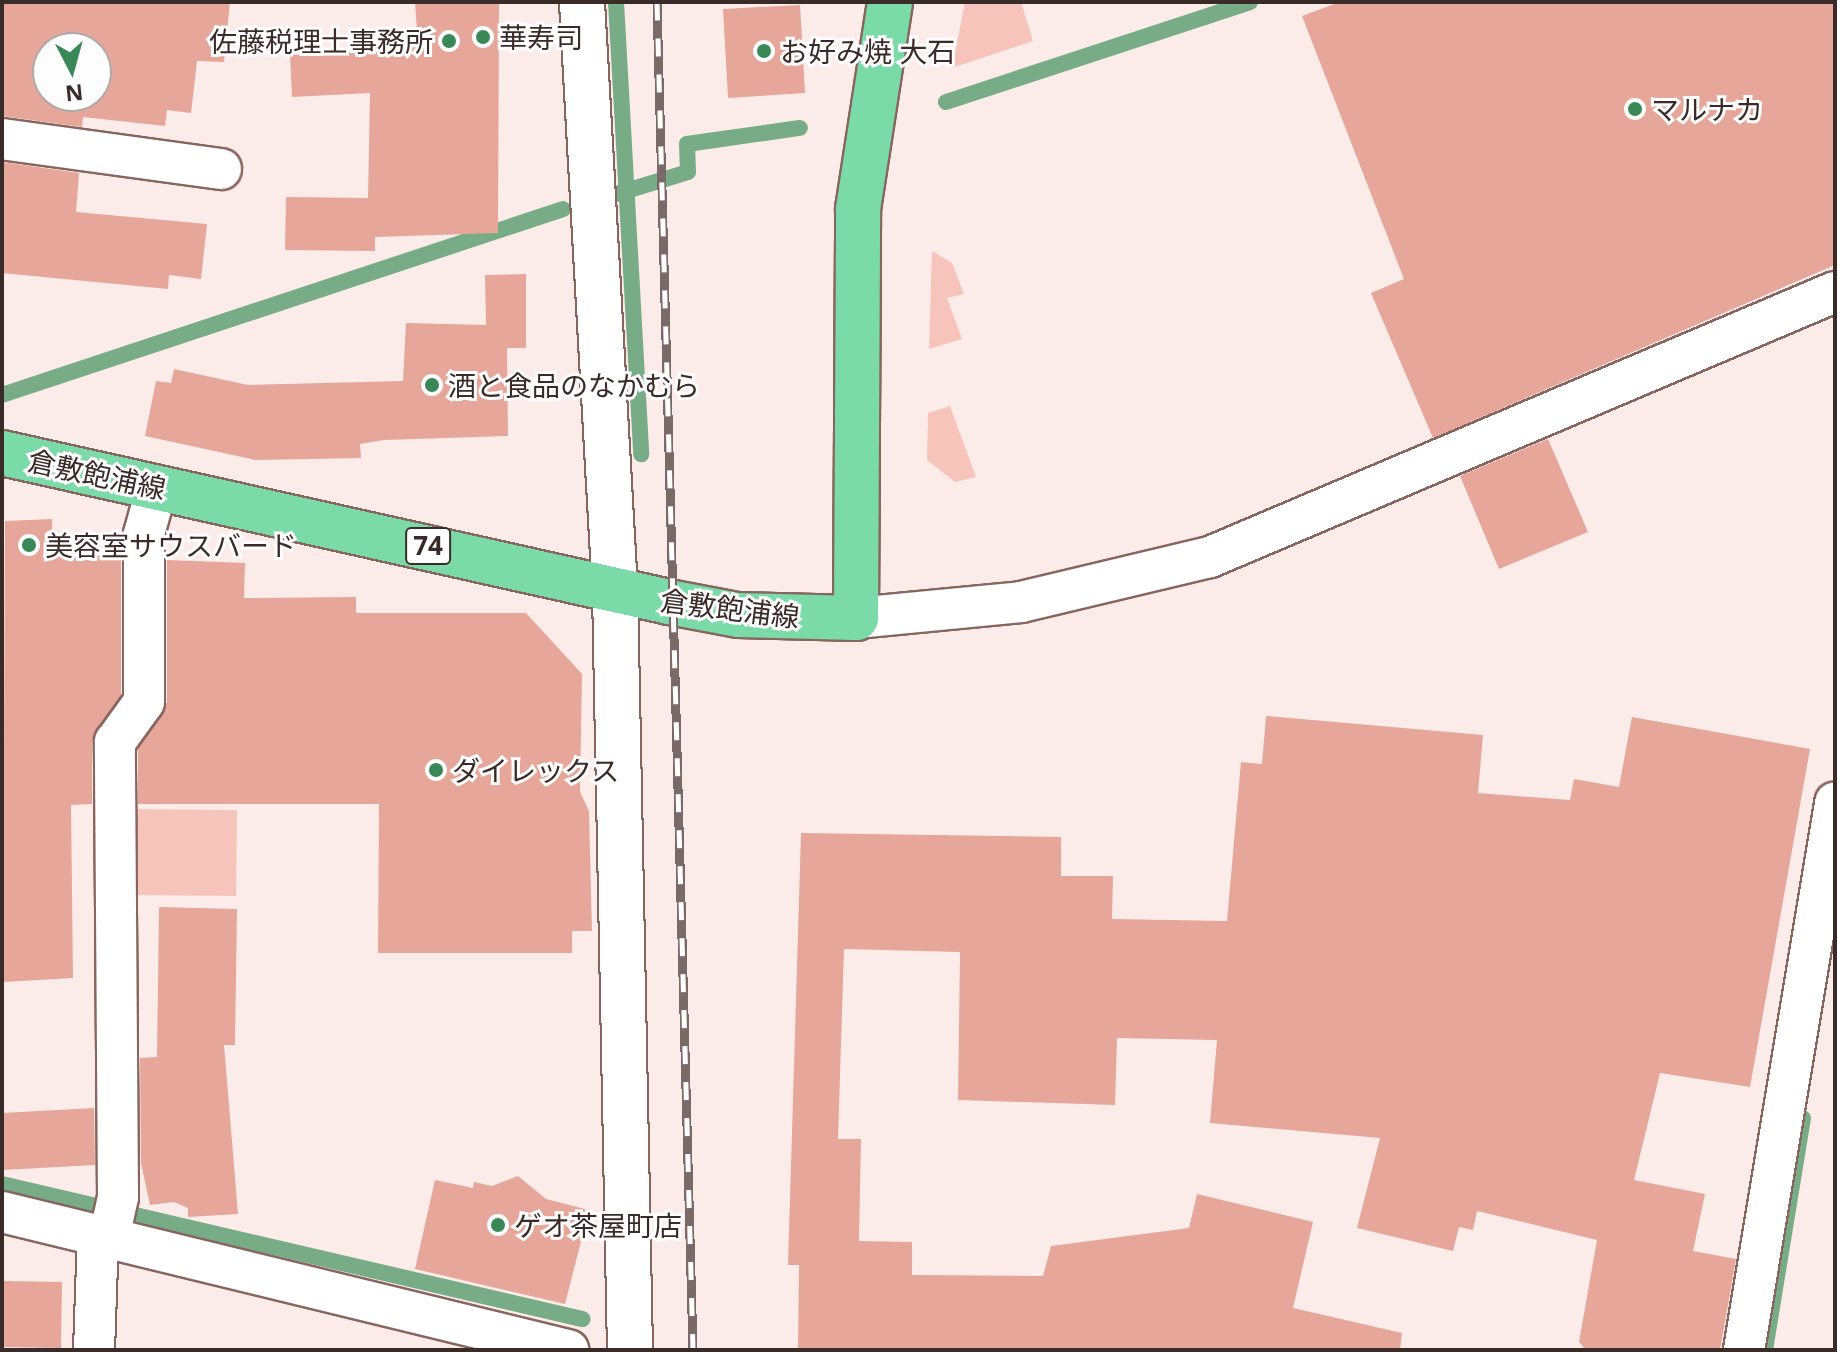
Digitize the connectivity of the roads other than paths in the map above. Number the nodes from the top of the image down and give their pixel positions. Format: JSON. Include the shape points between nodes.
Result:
{"nodes":[{"id":1,"x":582,"y":2,"type":"edge"},
{"id":2,"x":890,"y":2,"type":"edge"},
{"id":3,"x":2,"y":139,"type":"edge"},
{"id":4,"x":221,"y":169,"type":"dead end"},
{"id":5,"x":1835,"y":292,"type":"edge"},
{"id":6,"x":2,"y":453,"type":"edge"},
{"id":7,"x":157,"y":487,"type":"junction"},
{"id":8,"x":615,"y":591,"type":"junction"},
{"id":9,"x":856,"y":618,"type":"junction"},
{"id":10,"x":1835,"y":803,"type":"edge"},
{"id":11,"x":2,"y":1212,"type":"edge"},
{"id":12,"x":110,"y":1223,"type":"junction"},
{"id":13,"x":94,"y":1350,"type":"edge"},
{"id":14,"x":568,"y":1350,"type":"edge"},
{"id":15,"x":630,"y":1350,"type":"edge"},
{"id":16,"x":1744,"y":1350,"type":"edge"}],
"edges":[{"from":1,"to":8,"type":"street"},
{"from":2,"to":9,"type":"main road","via":[[858,209]]},
{"from":3,"to":4,"type":"street"},
{"from":5,"to":9,"type":"street","via":[[1210,557],[1021,602]]},
{"from":6,"to":7,"type":"main road","name":"倉敷飽浦線","number":"74"},
{"from":7,"to":8,"type":"main road","name":"倉敷飽浦線","number":"74"},
{"from":7,"to":12,"type":"street","via":[[144,534],[144,702],[115,742]]},
{"from":8,"to":9,"type":"main road","name":"倉敷飽浦線","number":"74","via":[[738,615]]},
{"from":8,"to":15,"type":"street"},
{"from":10,"to":16,"type":"street"},
{"from":11,"to":12,"type":"street"},
{"from":12,"to":13,"type":"street"},
{"from":12,"to":14,"type":"street"}]}
